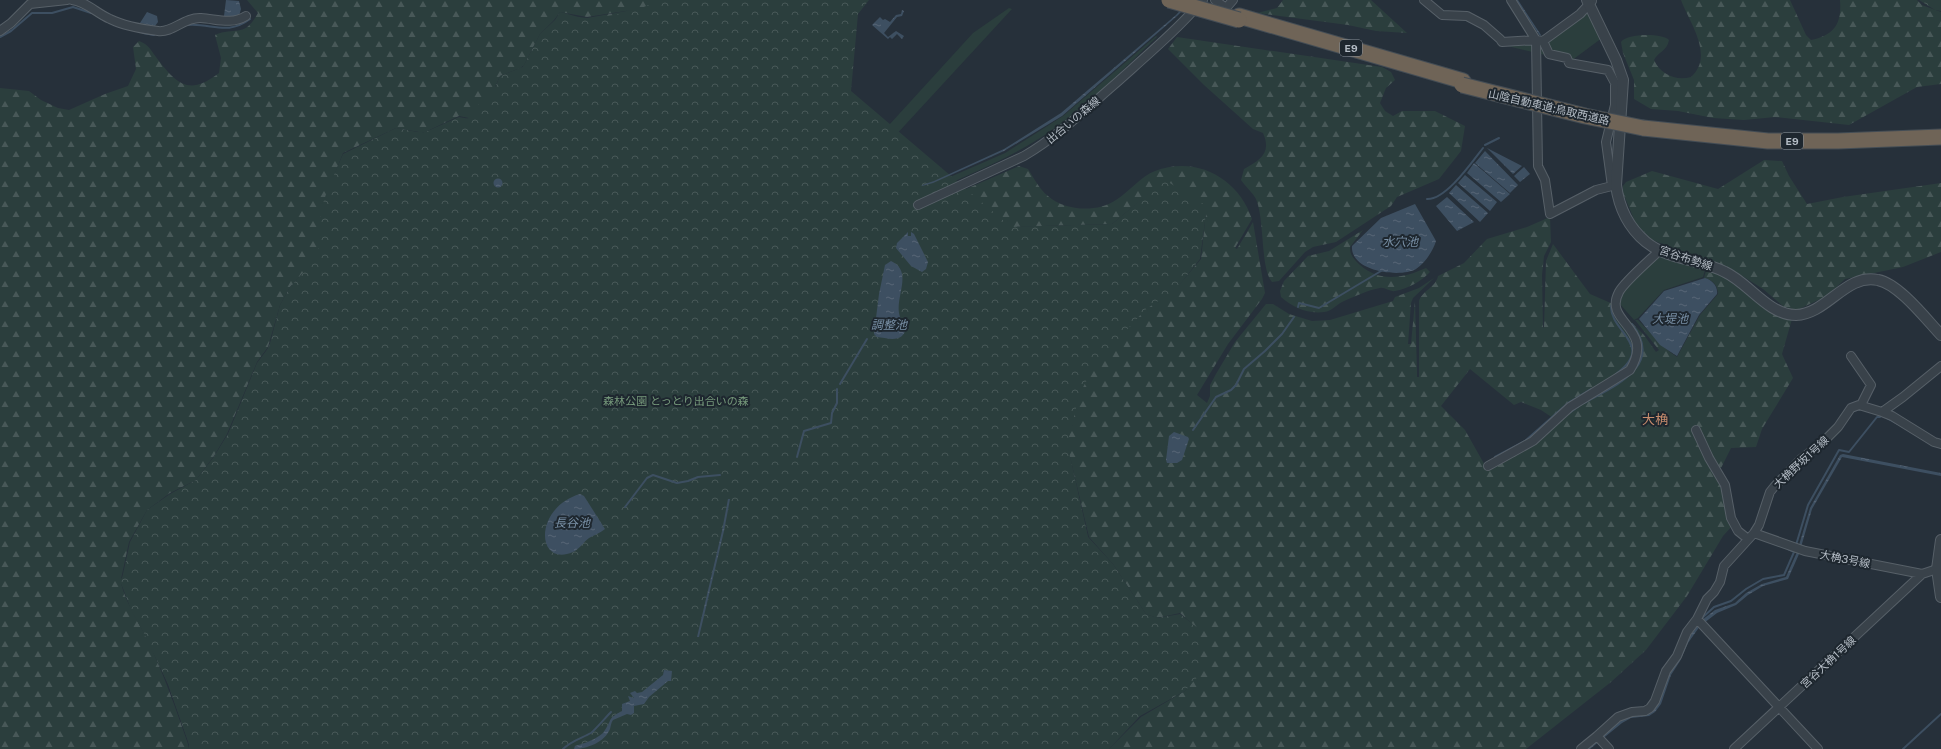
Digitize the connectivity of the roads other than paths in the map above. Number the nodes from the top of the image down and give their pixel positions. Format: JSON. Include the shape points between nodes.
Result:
{"nodes":[{"id":1,"x":67,"y":0,"type":"edge"},
{"id":2,"x":72,"y":0,"type":"edge"},
{"id":3,"x":1169,"y":0,"type":"edge"},
{"id":4,"x":1182,"y":0,"type":"edge"},
{"id":5,"x":1203,"y":0,"type":"edge"},
{"id":6,"x":1215,"y":0,"type":"edge"},
{"id":7,"x":1233,"y":0,"type":"edge"},
{"id":8,"x":1424,"y":0,"type":"edge"},
{"id":9,"x":1511,"y":0,"type":"edge"},
{"id":10,"x":1589,"y":2,"type":"edge"},
{"id":11,"x":246,"y":16,"type":"dead end"},
{"id":12,"x":1239,"y":18,"type":"junction"},
{"id":13,"x":0,"y":31,"type":"edge"},
{"id":14,"x":1539,"y":40,"type":"junction"},
{"id":15,"x":1644,"y":126,"type":"junction"},
{"id":16,"x":1941,"y":131,"type":"edge"},
{"id":17,"x":1941,"y":137,"type":"edge"},
{"id":18,"x":1614,"y":185,"type":"junction"},
{"id":19,"x":918,"y":205,"type":"dead end"},
{"id":20,"x":1660,"y":250,"type":"junction"},
{"id":21,"x":1941,"y":335,"type":"edge"},
{"id":22,"x":1851,"y":356,"type":"dead end"},
{"id":23,"x":1941,"y":366,"type":"edge"},
{"id":24,"x":1861,"y":406,"type":"junction"},
{"id":25,"x":1882,"y":412,"type":"junction"},
{"id":26,"x":1696,"y":430,"type":"dead end"},
{"id":27,"x":1941,"y":444,"type":"edge"},
{"id":28,"x":1488,"y":466,"type":"dead end"},
{"id":29,"x":1723,"y":479,"type":"junction"},
{"id":30,"x":1720,"y":491,"type":"dead end"},
{"id":31,"x":1751,"y":536,"type":"junction"},
{"id":32,"x":1941,"y":540,"type":"edge"},
{"id":33,"x":1939,"y":569,"type":"edge"},
{"id":34,"x":1922,"y":574,"type":"junction"},
{"id":35,"x":1941,"y":597,"type":"edge"},
{"id":36,"x":1697,"y":619,"type":"junction"},
{"id":37,"x":1779,"y":707,"type":"junction"},
{"id":38,"x":1597,"y":736,"type":"junction"},
{"id":39,"x":1581,"y":749,"type":"edge"},
{"id":40,"x":1609,"y":749,"type":"edge"},
{"id":41,"x":1734,"y":749,"type":"edge"},
{"id":42,"x":1818,"y":749,"type":"edge"}],
"edges":[{"from":1,"to":13,"type":"street","via":[[30,4]]},
{"from":2,"to":11,"type":"street","via":[[81,1],[110,20],[160,31],[188,19],[232,22]]},
{"from":3,"to":12,"type":"highway","name":"山陰自動車道;鳥取西道路","number":"E9","bridge":true},
{"from":4,"to":12,"type":"highway","name":"山陰自動車道;鳥取西道路","number":"E9"},
{"from":5,"to":19,"type":"street","name":"出合いの森線","via":[[1174,32],[1066,127],[1040,146],[1024,156]]},
{"from":6,"to":7,"type":"street","via":[[1226,8]]},
{"from":8,"to":14,"type":"street","via":[[1442,15],[1467,16],[1484,25],[1502,42]]},
{"from":9,"to":14,"type":"street"},
{"from":10,"to":14,"type":"street","via":[[1580,14]]},
{"from":10,"to":18,"type":"street","name":"宮谷布勢線","via":[[1623,80]]},
{"from":12,"to":15,"type":"highway","name":"山陰自動車道;鳥取西道路","number":"E9","via":[[1462,83]]},
{"from":14,"to":18,"type":"street","via":[[1549,54],[1567,58],[1569,63],[1608,70],[1615,83],[1615,105],[1606,142]]},
{"from":14,"to":18,"type":"street","via":[[1538,166],[1545,180],[1550,214],[1596,190]]},
{"from":15,"to":16,"type":"highway","name":"山陰自動車道;鳥取西道路","number":"E9","via":[[1769,136],[1838,136]]},
{"from":15,"to":17,"type":"highway","name":"山陰自動車道;鳥取西道路","number":"E9","via":[[1768,141]]},
{"from":18,"to":20,"type":"street","name":"宮谷布勢線","via":[[1618,202],[1629,223],[1646,242]]},
{"from":20,"to":21,"type":"street","name":"宮谷布勢線","via":[[1726,272],[1782,313],[1796,315],[1811,312],[1848,287],[1866,279],[1878,280],[1899,292]]},
{"from":20,"to":28,"type":"street","via":[[1619,291],[1615,302],[1617,313],[1637,340],[1636,360],[1630,370],[1570,407],[1533,441]]},
{"from":22,"to":24,"type":"street","via":[[1872,385]]},
{"from":23,"to":25,"type":"street"},
{"from":24,"to":25,"type":"street"},
{"from":24,"to":31,"type":"street","name":"大桷野坂1号線","via":[[1852,408],[1838,427],[1774,487],[1759,524]]},
{"from":25,"to":27,"type":"street"},
{"from":26,"to":29,"type":"street","via":[[1709,458]]},
{"from":29,"to":30,"type":"street"},
{"from":29,"to":31,"type":"street","via":[[1730,518],[1738,531]]},
{"from":31,"to":34,"type":"street","name":"大桷3号線","via":[[1804,551]]},
{"from":31,"to":36,"type":"street","name":"大桷野坂1号線","via":[[1724,566],[1720,582],[1701,608]]},
{"from":32,"to":33,"type":"street"},
{"from":33,"to":34,"type":"street","name":"大桷3号線"},
{"from":33,"to":35,"type":"street"},
{"from":34,"to":37,"type":"street","name":"宮谷大桷1号線"},
{"from":36,"to":37,"type":"street"},
{"from":36,"to":38,"type":"street","name":"大桷野坂1号線","via":[[1666,671],[1650,708],[1624,714]]},
{"from":37,"to":41,"type":"street","name":"宮谷大桷1号線"},
{"from":37,"to":42,"type":"street"},
{"from":38,"to":39,"type":"street"},
{"from":38,"to":40,"type":"street"}]}
